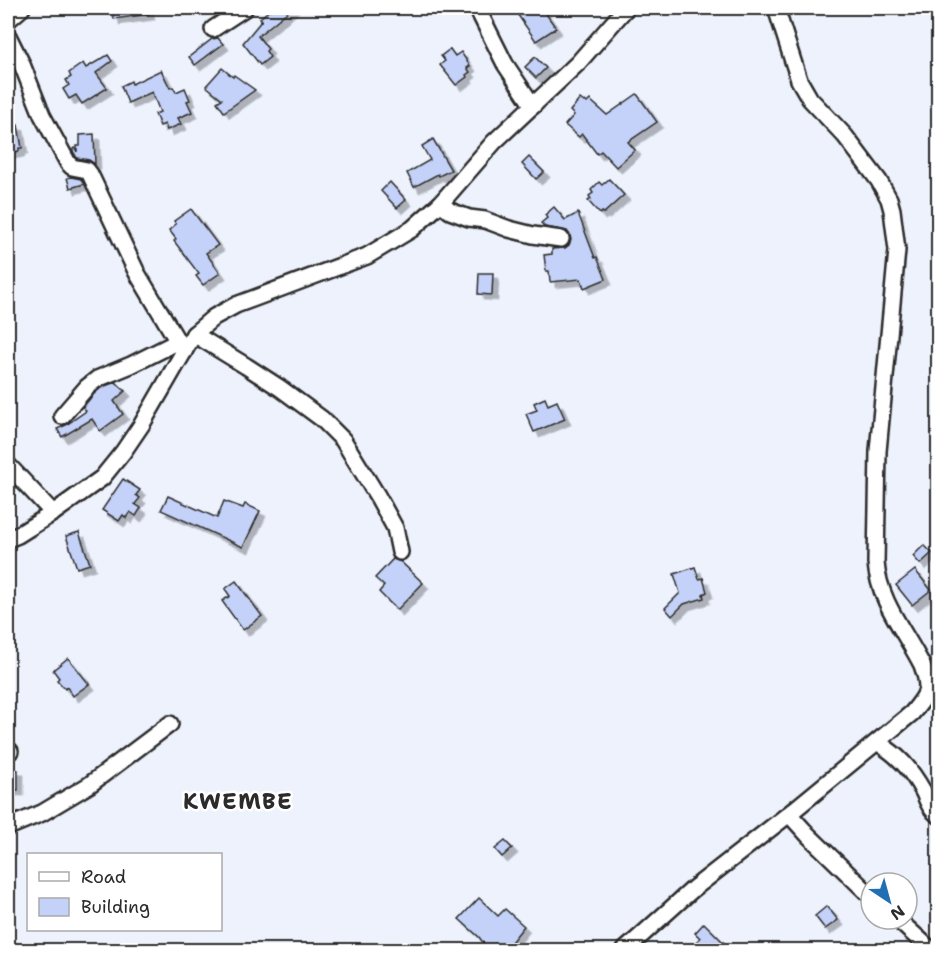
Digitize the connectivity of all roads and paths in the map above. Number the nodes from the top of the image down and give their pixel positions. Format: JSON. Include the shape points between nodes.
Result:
{"nodes":[{"id":1,"x":22,"y":8,"type":"edge"},
{"id":2,"x":245,"y":8,"type":"edge"},
{"id":3,"x":477,"y":8,"type":"edge"},
{"id":4,"x":626,"y":8,"type":"edge"},
{"id":5,"x":776,"y":8,"type":"edge"},
{"id":6,"x":8,"y":20,"type":"edge"},
{"id":7,"x":213,"y":29,"type":"dead end"},
{"id":8,"x":8,"y":36,"type":"edge"},
{"id":9,"x":533,"y":106,"type":"junction"},
{"id":10,"x":441,"y":203,"type":"junction"},
{"id":11,"x":561,"y":239,"type":"dead end"},
{"id":12,"x":194,"y":334,"type":"junction"},
{"id":13,"x":181,"y":347,"type":"junction"},
{"id":14,"x":62,"y":416,"type":"dead end"},
{"id":15,"x":8,"y":465,"type":"edge"},
{"id":16,"x":52,"y":513,"type":"junction"},
{"id":17,"x":8,"y":538,"type":"edge"},
{"id":18,"x":400,"y":552,"type":"dead end"},
{"id":19,"x":939,"y":686,"type":"edge"},
{"id":20,"x":925,"y":697,"type":"junction"},
{"id":21,"x":170,"y":724,"type":"dead end"},
{"id":22,"x":877,"y":742,"type":"junction"},
{"id":23,"x":789,"y":814,"type":"junction"},
{"id":24,"x":939,"y":815,"type":"edge"},
{"id":25,"x":8,"y":827,"type":"edge"},
{"id":26,"x":859,"y":884,"type":"edge"},
{"id":27,"x":910,"y":931,"type":"edge"},
{"id":28,"x":629,"y":949,"type":"edge"},
{"id":29,"x":931,"y":951,"type":"edge"}],
"edges":[{"from":1,"to":6,"type":"street"},
{"from":2,"to":7,"type":"street"},
{"from":3,"to":9,"type":"street","via":[[505,64]]},
{"from":4,"to":9,"type":"street","via":[[578,63]]},
{"from":5,"to":20,"type":"street","via":[[799,80],[810,99],[879,181],[892,210],[897,250],[878,451],[876,563],[886,602],[922,665],[927,684]]},
{"from":8,"to":13,"type":"street","via":[[63,153],[72,167],[83,168],[90,174],[137,273]]},
{"from":9,"to":10,"type":"street"},
{"from":10,"to":11,"type":"street","via":[[469,218]]},
{"from":10,"to":12,"type":"street","via":[[412,229],[367,256],[236,305]]},
{"from":12,"to":13,"type":"street"},
{"from":12,"to":18,"type":"street","via":[[280,388],[343,440],[395,528]]},
{"from":13,"to":14,"type":"street","via":[[97,379]]},
{"from":13,"to":16,"type":"street","via":[[142,424],[123,452],[102,478]]},
{"from":15,"to":16,"type":"street"},
{"from":16,"to":17,"type":"street"},
{"from":19,"to":20,"type":"street"},
{"from":20,"to":22,"type":"street"},
{"from":21,"to":25,"type":"street","via":[[89,785],[42,813]]},
{"from":22,"to":23,"type":"street"},
{"from":22,"to":24,"type":"street","via":[[904,762],[927,804]]},
{"from":23,"to":26,"type":"street"},
{"from":23,"to":28,"type":"street","via":[[693,890]]},
{"from":27,"to":29,"type":"street"}]}
